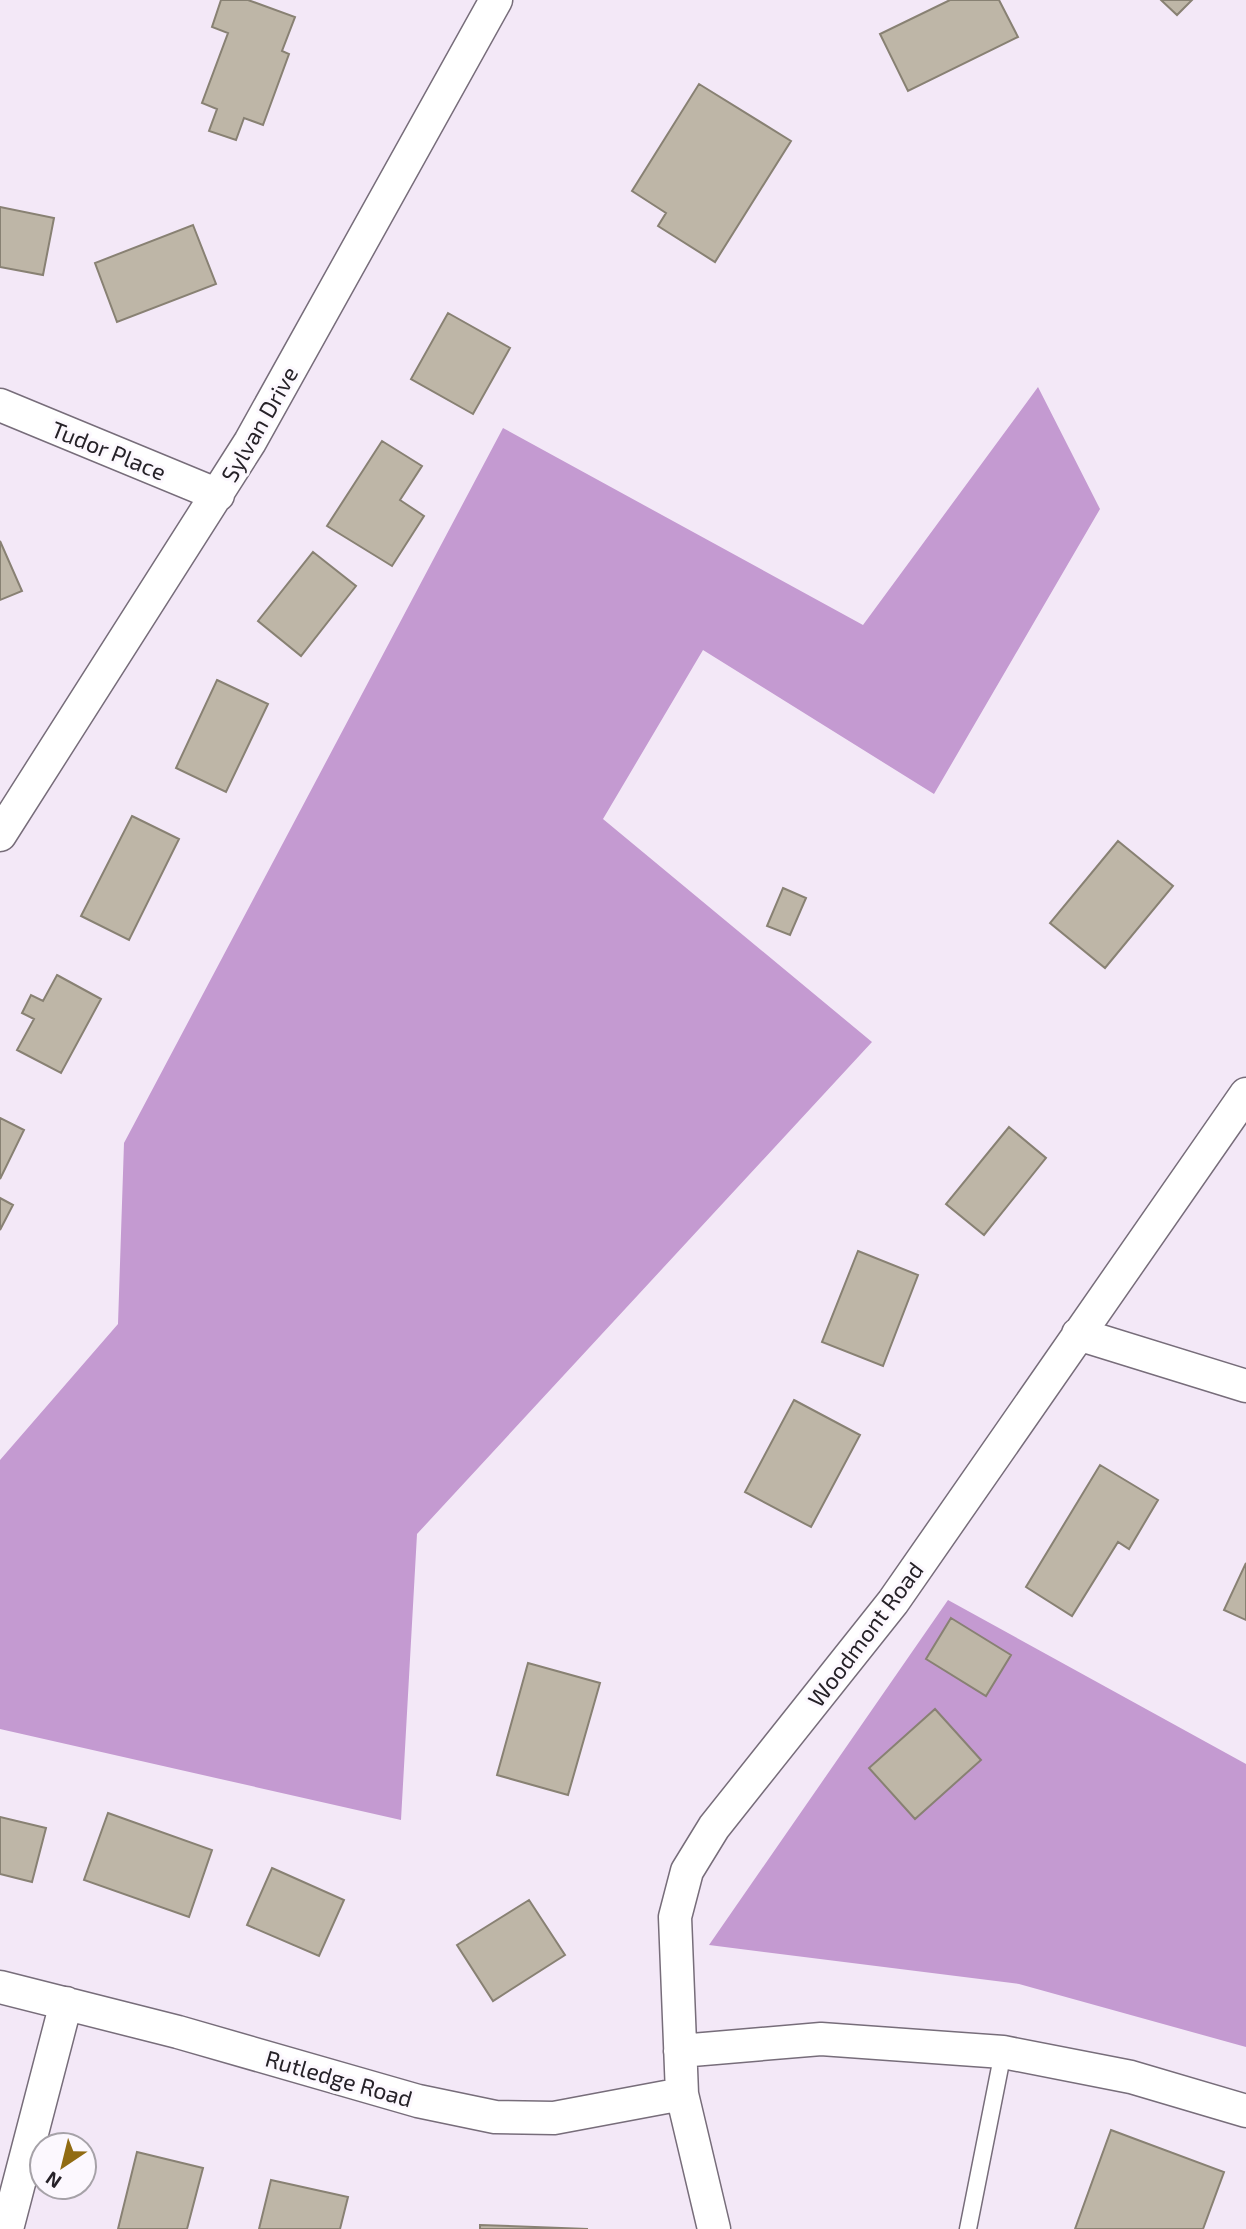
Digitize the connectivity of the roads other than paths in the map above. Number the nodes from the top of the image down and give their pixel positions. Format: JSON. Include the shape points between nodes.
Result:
{"nodes":[{"id":1,"x":496,"y":0,"type":"edge"},
{"id":2,"x":0,"y":405,"type":"edge"},
{"id":3,"x":218,"y":495,"type":"junction"},
{"id":4,"x":0,"y":835,"type":"edge"},
{"id":5,"x":1246,"y":1094,"type":"edge"},
{"id":6,"x":1079,"y":1334,"type":"junction"},
{"id":7,"x":1246,"y":1385,"type":"edge"},
{"id":8,"x":0,"y":1987,"type":"edge"},
{"id":9,"x":66,"y":2003,"type":"junction"},
{"id":10,"x":680,"y":2051,"type":"junction"},
{"id":11,"x":1003,"y":2052,"type":"junction"},
{"id":12,"x":682,"y":2094,"type":"junction"},
{"id":13,"x":1246,"y":2112,"type":"edge"},
{"id":14,"x":7,"y":2229,"type":"edge"},
{"id":15,"x":714,"y":2229,"type":"edge"},
{"id":16,"x":968,"y":2229,"type":"edge"}],
"edges":[{"from":1,"to":3,"type":"street","name":"Sylvan Drive"},
{"from":2,"to":3,"type":"street","name":"Tudor Place"},
{"from":3,"to":4,"type":"street","name":"Sylvan Drive"},
{"from":5,"to":6,"type":"street","name":"Woodmont Road"},
{"from":6,"to":7,"type":"street"},
{"from":6,"to":10,"type":"street","name":"Woodmont Road","via":[[893,1602],[714,1827],[687,1871],[675,1917]]},
{"from":8,"to":9,"type":"street","name":"Rutledge Road"},
{"from":9,"to":12,"type":"street","name":"Rutledge Road","via":[[418,2101],[495,2117],[554,2118]]},
{"from":9,"to":14,"type":"street"},
{"from":10,"to":11,"type":"street","via":[[821,2039]]},
{"from":10,"to":12,"type":"street","name":"Woodmont Road"},
{"from":11,"to":13,"type":"street","via":[[1131,2077]]},
{"from":11,"to":16,"type":"lane"},
{"from":12,"to":15,"type":"street","name":"Woodmont Road"}]}
